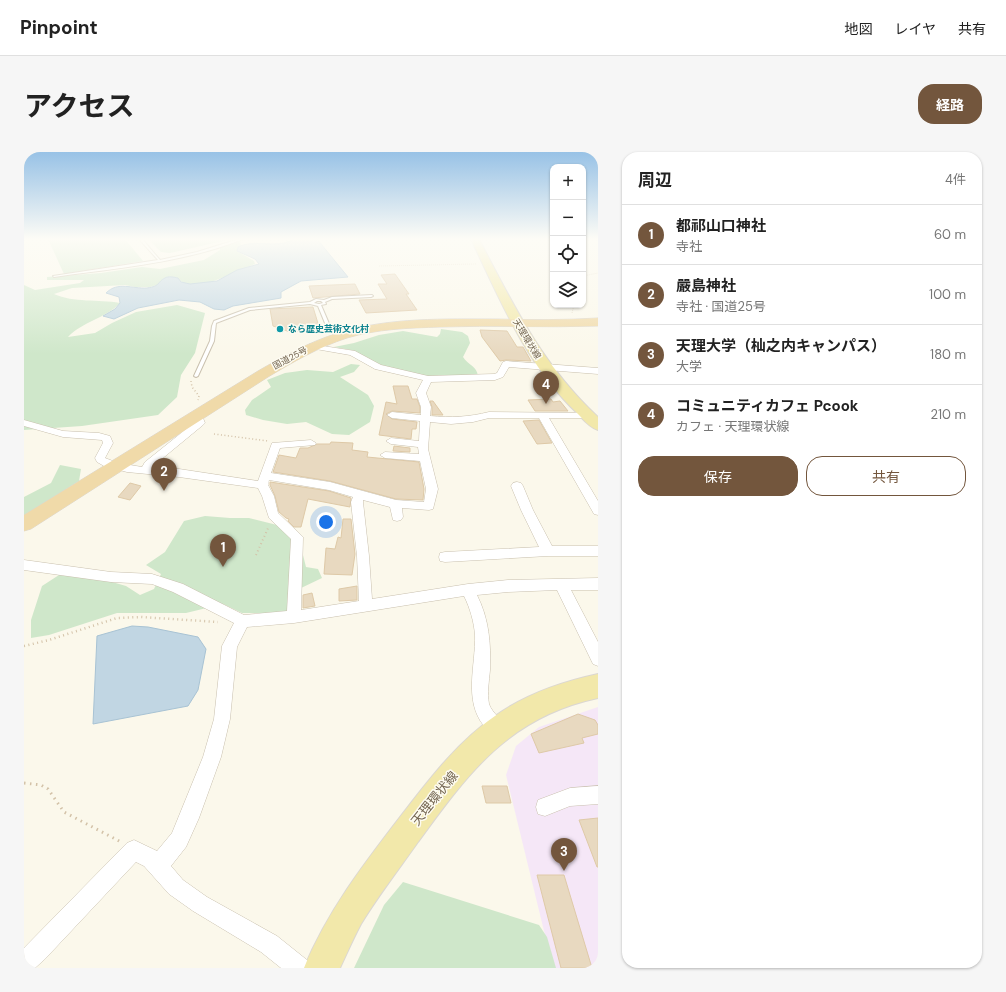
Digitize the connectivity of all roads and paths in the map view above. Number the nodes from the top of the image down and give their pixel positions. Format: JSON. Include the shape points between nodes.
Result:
{"nodes":[{"id":1,"x":493,"y":277,"type":"edge"},
{"id":2,"x":371,"y":296,"type":"dead end"},
{"id":3,"x":324,"y":301,"type":"junction"},
{"id":4,"x":312,"y":303,"type":"junction"},
{"id":5,"x":319,"y":305,"type":"junction"},
{"id":6,"x":598,"y":322,"type":"edge"},
{"id":7,"x":517,"y":323,"type":"junction"},
{"id":8,"x":342,"y":336,"type":"junction"},
{"id":9,"x":313,"y":346,"type":"junction"},
{"id":10,"x":544,"y":367,"type":"junction"},
{"id":11,"x":598,"y":371,"type":"edge"},
{"id":12,"x":196,"y":376,"type":"joint"},
{"id":13,"x":428,"y":379,"type":"junction"},
{"id":14,"x":199,"y":414,"type":"junction"},
{"id":15,"x":392,"y":415,"type":"dead end"},
{"id":16,"x":542,"y":415,"type":"junction"},
{"id":17,"x":587,"y":416,"type":"junction"},
{"id":18,"x":424,"y":419,"type":"junction"},
{"id":19,"x":24,"y":423,"type":"edge"},
{"id":20,"x":598,"y":425,"type":"edge"},
{"id":21,"x":214,"y":434,"type":"dead end"},
{"id":22,"x":391,"y":440,"type":"dead end"},
{"id":23,"x":311,"y":443,"type":"dead end"},
{"id":24,"x":276,"y":444,"type":"junction"},
{"id":25,"x":422,"y":444,"type":"junction"},
{"id":26,"x":385,"y":455,"type":"dead end"},
{"id":27,"x":425,"y":458,"type":"junction"},
{"id":28,"x":114,"y":467,"type":"junction"},
{"id":29,"x":145,"y":470,"type":"junction"},
{"id":30,"x":263,"y":481,"type":"junction"},
{"id":31,"x":517,"y":486,"type":"dead end"},
{"id":32,"x":360,"y":495,"type":"junction"},
{"id":33,"x":396,"y":504,"type":"junction"},
{"id":34,"x":598,"y":511,"type":"edge"},
{"id":35,"x":273,"y":516,"type":"junction"},
{"id":36,"x":397,"y":517,"type":"dead end"},
{"id":37,"x":24,"y":524,"type":"edge"},
{"id":38,"x":548,"y":551,"type":"junction"},
{"id":39,"x":598,"y":551,"type":"edge"},
{"id":40,"x":256,"y":555,"type":"dead end"},
{"id":41,"x":444,"y":557,"type":"dead end"},
{"id":42,"x":24,"y":565,"type":"edge"},
{"id":43,"x":598,"y":584,"type":"edge"},
{"id":44,"x":561,"y":585,"type":"junction"},
{"id":45,"x":468,"y":590,"type":"junction"},
{"id":46,"x":366,"y":606,"type":"junction"},
{"id":47,"x":294,"y":617,"type":"junction"},
{"id":48,"x":243,"y":621,"type":"junction"},
{"id":49,"x":24,"y":646,"type":"edge"},
{"id":50,"x":598,"y":659,"type":"edge"},
{"id":51,"x":598,"y":686,"type":"edge"},
{"id":52,"x":498,"y":729,"type":"junction"},
{"id":53,"x":24,"y":783,"type":"edge"},
{"id":54,"x":598,"y":795,"type":"edge"},
{"id":55,"x":545,"y":807,"type":"dead end"},
{"id":56,"x":134,"y":850,"type":"junction"},
{"id":57,"x":158,"y":866,"type":"junction"},
{"id":58,"x":24,"y":963,"type":"edge"},
{"id":59,"x":299,"y":968,"type":"edge"},
{"id":60,"x":321,"y":968,"type":"edge"}],
"edges":[{"from":1,"to":7,"type":"main road","name":"天理環状線"},
{"from":2,"to":3,"type":"lane","via":[[332,298]]},
{"from":3,"to":4,"type":"lane","via":[[316,300]]},
{"from":3,"to":5,"type":"lane","via":[[325,303]]},
{"from":4,"to":5,"type":"lane"},
{"from":4,"to":12,"type":"lane","via":[[249,309],[215,322],[215,334]]},
{"from":5,"to":8,"type":"lane","via":[[328,327]]},
{"from":6,"to":7,"type":"highway","name":"国道25号"},
{"from":7,"to":8,"type":"highway","name":"国道25号","via":[[409,324],[364,330]]},
{"from":7,"to":10,"type":"main road","name":"天理環状線"},
{"from":8,"to":9,"type":"highway","name":"国道25号"},
{"from":9,"to":13,"type":"street","via":[[352,353],[378,367]]},
{"from":9,"to":14,"type":"highway","name":"国道25号","via":[[268,369]]},
{"from":10,"to":11,"type":"street"},
{"from":10,"to":13,"type":"street","via":[[506,364],[500,375],[495,377]]},
{"from":10,"to":17,"type":"main road","name":"天理環状線","via":[[564,393]]},
{"from":12,"to":14,"type":"path","via":[[192,376],[191,384],[199,396]]},
{"from":13,"to":18,"type":"street","via":[[421,393],[426,407]]},
{"from":14,"to":28,"type":"highway","name":"国道25号"},
{"from":14,"to":29,"type":"street","via":[[200,424],[149,464]]},
{"from":15,"to":18,"type":"street"},
{"from":16,"to":17,"type":"street"},
{"from":16,"to":18,"type":"street","via":[[489,415],[451,421]]},
{"from":16,"to":34,"type":"street"},
{"from":17,"to":20,"type":"main road","name":"天理環状線"},
{"from":18,"to":25,"type":"street"},
{"from":19,"to":28,"type":"street","via":[[63,434],[106,438],[108,443],[100,458]]},
{"from":21,"to":24,"type":"path","via":[[260,439]]},
{"from":22,"to":25,"type":"street"},
{"from":23,"to":24,"type":"street"},
{"from":24,"to":30,"type":"street"},
{"from":25,"to":27,"type":"street"},
{"from":26,"to":27,"type":"street"},
{"from":27,"to":33,"type":"street","via":[[432,489],[429,506]]},
{"from":28,"to":29,"type":"street"},
{"from":28,"to":37,"type":"highway","name":"国道25号"},
{"from":29,"to":30,"type":"street","via":[[236,483]]},
{"from":30,"to":32,"type":"street","via":[[330,486]]},
{"from":30,"to":35,"type":"street"},
{"from":31,"to":38,"type":"street","via":[[526,510]]},
{"from":32,"to":33,"type":"street"},
{"from":32,"to":46,"type":"street","via":[[357,502]]},
{"from":33,"to":36,"type":"street"},
{"from":35,"to":40,"type":"path"},
{"from":35,"to":47,"type":"street","via":[[297,537]]},
{"from":38,"to":39,"type":"street"},
{"from":38,"to":41,"type":"street"},
{"from":42,"to":48,"type":"street","via":[[111,577],[152,579],[178,588]]},
{"from":43,"to":44,"type":"street"},
{"from":44,"to":45,"type":"street"},
{"from":44,"to":50,"type":"street"},
{"from":45,"to":46,"type":"street"},
{"from":45,"to":52,"type":"street","via":[[478,608],[481,620],[480,693],[483,710]]},
{"from":46,"to":47,"type":"street"},
{"from":47,"to":48,"type":"street"},
{"from":48,"to":49,"type":"path","via":[[208,623],[141,617],[118,618]]},
{"from":48,"to":57,"type":"street","via":[[230,646],[222,719],[212,757],[190,818],[179,840]]},
{"from":51,"to":52,"type":"main road","name":"天理環状線","via":[[549,699]]},
{"from":52,"to":60,"type":"main road","name":"天理環状線","via":[[472,752],[439,790],[393,851],[353,907]]},
{"from":53,"to":56,"type":"path","via":[[41,784],[53,794],[64,812]]},
{"from":54,"to":55,"type":"street","via":[[570,796]]},
{"from":56,"to":57,"type":"street"},
{"from":56,"to":58,"type":"street"},
{"from":57,"to":59,"type":"street","via":[[182,892],[268,944]]}]}
